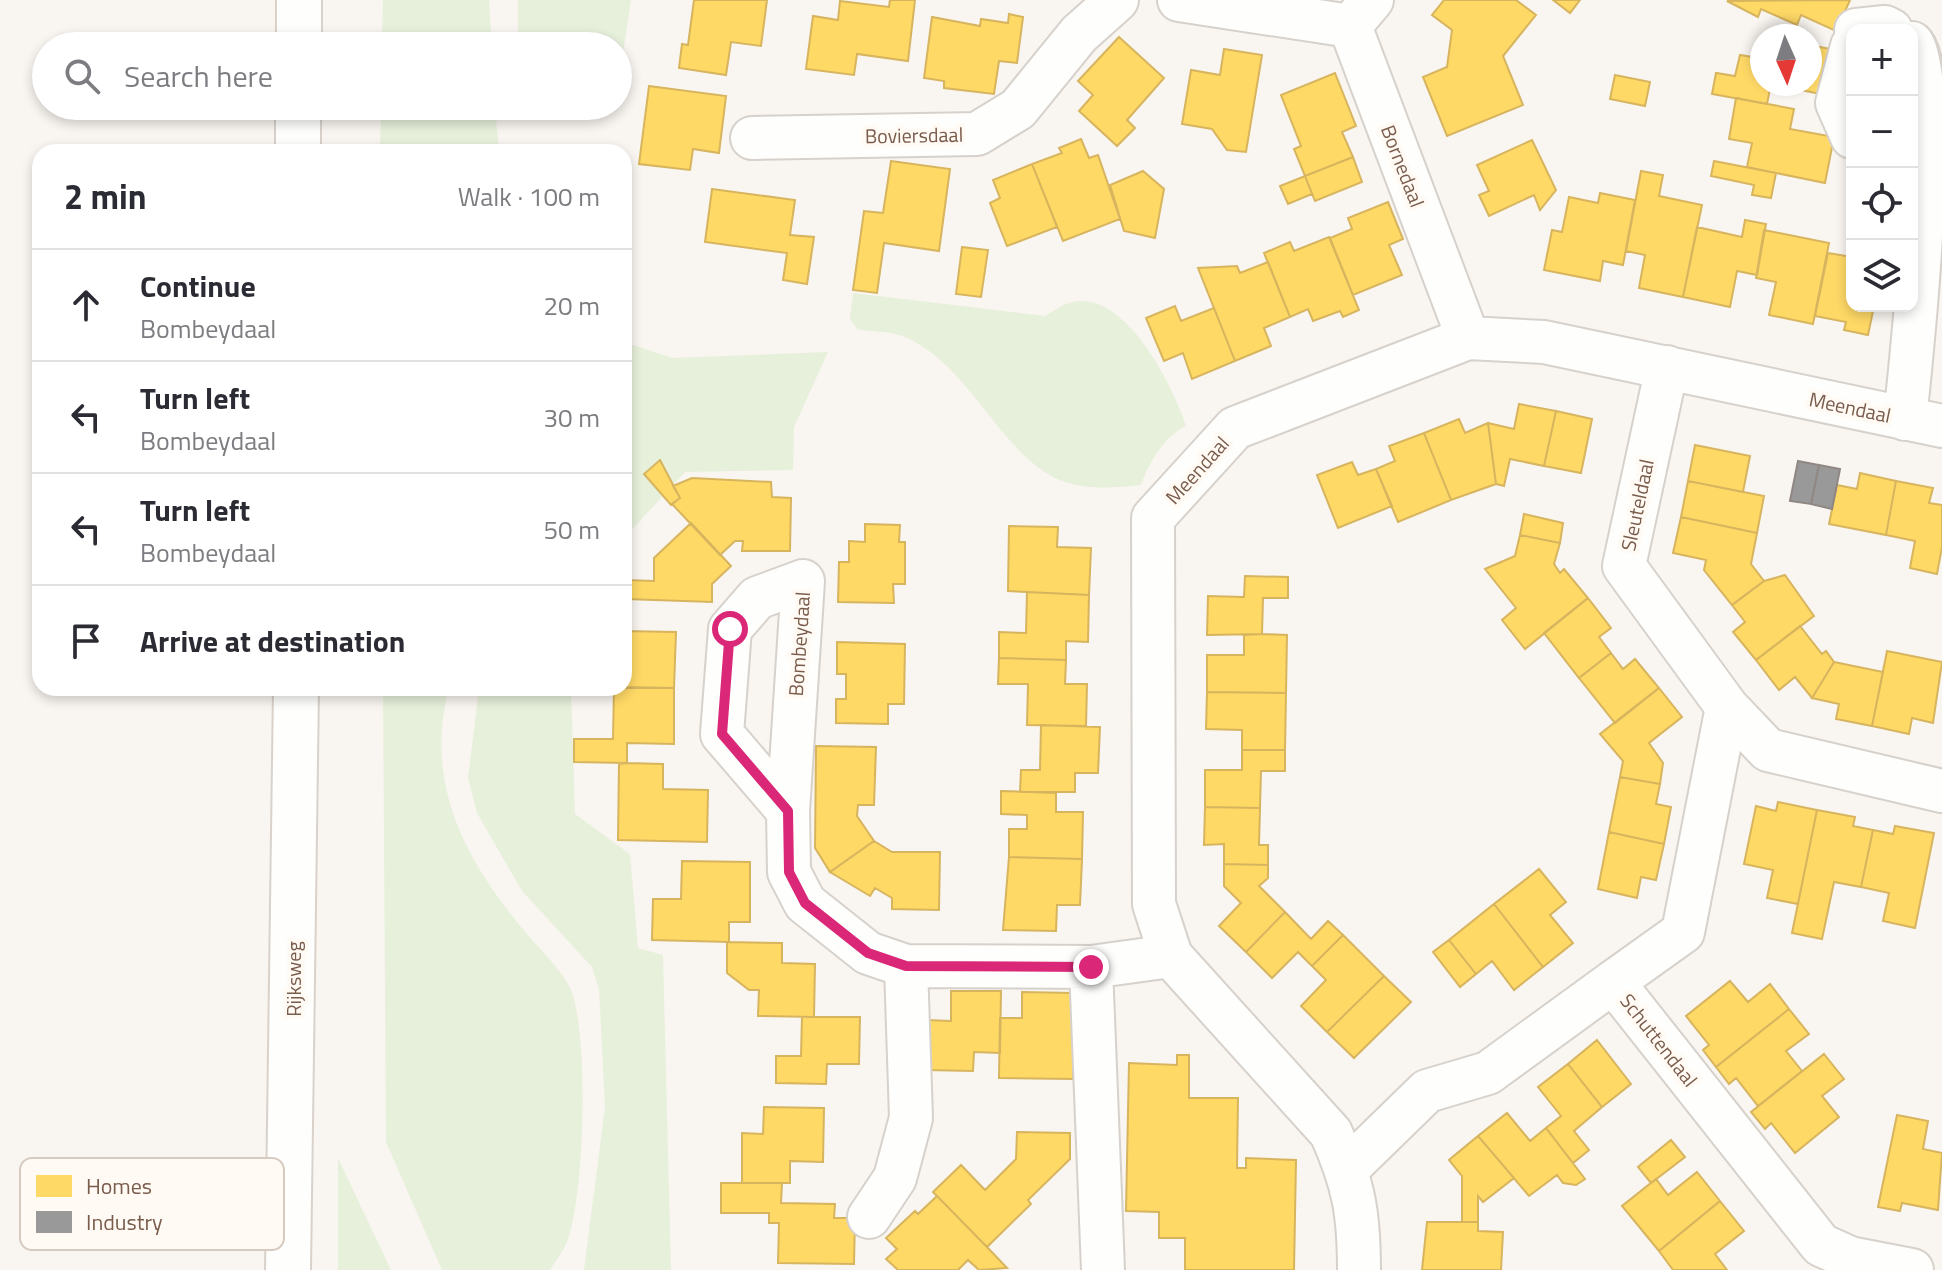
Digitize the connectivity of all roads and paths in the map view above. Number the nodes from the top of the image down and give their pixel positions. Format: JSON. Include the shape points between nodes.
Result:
{"nodes":[{"id":1,"x":299,"y":0,"type":"edge"},
{"id":2,"x":1117,"y":0,"type":"edge"},
{"id":3,"x":1179,"y":0,"type":"edge"},
{"id":4,"x":1361,"y":13,"type":"edge"},
{"id":5,"x":299,"y":32,"type":"edge"},
{"id":6,"x":1918,"y":46,"type":"edge"},
{"id":7,"x":1846,"y":69,"type":"edge"},
{"id":8,"x":298,"y":120,"type":"edge"},
{"id":9,"x":1846,"y":123,"type":"edge"},
{"id":10,"x":752,"y":138,"type":"dead end"},
{"id":11,"x":298,"y":144,"type":"edge"},
{"id":12,"x":1921,"y":175,"type":"edge"},
{"id":13,"x":1468,"y":338,"type":"junction"},
{"id":14,"x":1667,"y":367,"type":"junction"},
{"id":15,"x":1924,"y":423,"type":"edge"},
{"id":16,"x":296,"y":696,"type":"edge"},
{"id":17,"x":1727,"y":707,"type":"junction"},
{"id":18,"x":1942,"y":791,"type":"edge"},
{"id":19,"x":788,"y":811,"type":"dead end"},
{"id":20,"x":1171,"y":956,"type":"junction"},
{"id":21,"x":906,"y":966,"type":"junction"},
{"id":22,"x":1091,"y":967,"type":"junction"},
{"id":23,"x":1613,"y":982,"type":"junction"},
{"id":24,"x":1347,"y":1169,"type":"junction"},
{"id":25,"x":869,"y":1217,"type":"dead end"},
{"id":26,"x":288,"y":1270,"type":"edge"},
{"id":27,"x":1103,"y":1270,"type":"edge"},
{"id":28,"x":1359,"y":1270,"type":"edge"},
{"id":29,"x":1912,"y":1270,"type":"edge"}],
"edges":[{"from":1,"to":5,"type":"main road"},
{"from":2,"to":10,"type":"street","name":"Boviersdaal","via":[[1079,34],[1018,109],[977,134]]},
{"from":3,"to":4,"type":"street"},
{"from":4,"to":13,"type":"street","name":"Bornedaal"},
{"from":6,"to":12,"type":"street","via":[[1930,76]]},
{"from":7,"to":9,"type":"street","via":[[1837,103]]},
{"from":8,"to":11,"type":"main road"},
{"from":12,"to":15,"type":"street"},
{"from":13,"to":14,"type":"street","name":"Meendaal","via":[[1544,342]]},
{"from":13,"to":20,"type":"street","name":"Meendaal","via":[[1235,428],[1153,518],[1154,904]]},
{"from":14,"to":15,"type":"street","name":"Meendaal"},
{"from":14,"to":17,"type":"street","name":"Sleuteldaal","via":[[1624,566]]},
{"from":16,"to":26,"type":"main road","name":"Rijksweg"},
{"from":17,"to":18,"type":"street","name":"Sleuteldaal","via":[[1768,750]]},
{"from":17,"to":23,"type":"street","via":[[1683,932]]},
{"from":19,"to":21,"type":"street","via":[[789,872],[805,903],[868,953]]},
{"from":20,"to":22,"type":"street"},
{"from":20,"to":24,"type":"street","name":"Meendaal","via":[[1331,1133]]},
{"from":21,"to":22,"type":"street"},
{"from":21,"to":25,"type":"street","via":[[911,1118],[895,1178]]},
{"from":22,"to":27,"type":"street"},
{"from":23,"to":24,"type":"street","name":"Schuttendaal","via":[[1488,1073],[1427,1091]]},
{"from":23,"to":29,"type":"street","name":"Schuttendaal","via":[[1821,1245],[1850,1258]]},
{"from":24,"to":28,"type":"street","name":"Meendaal","via":[[1359,1213]]}]}
